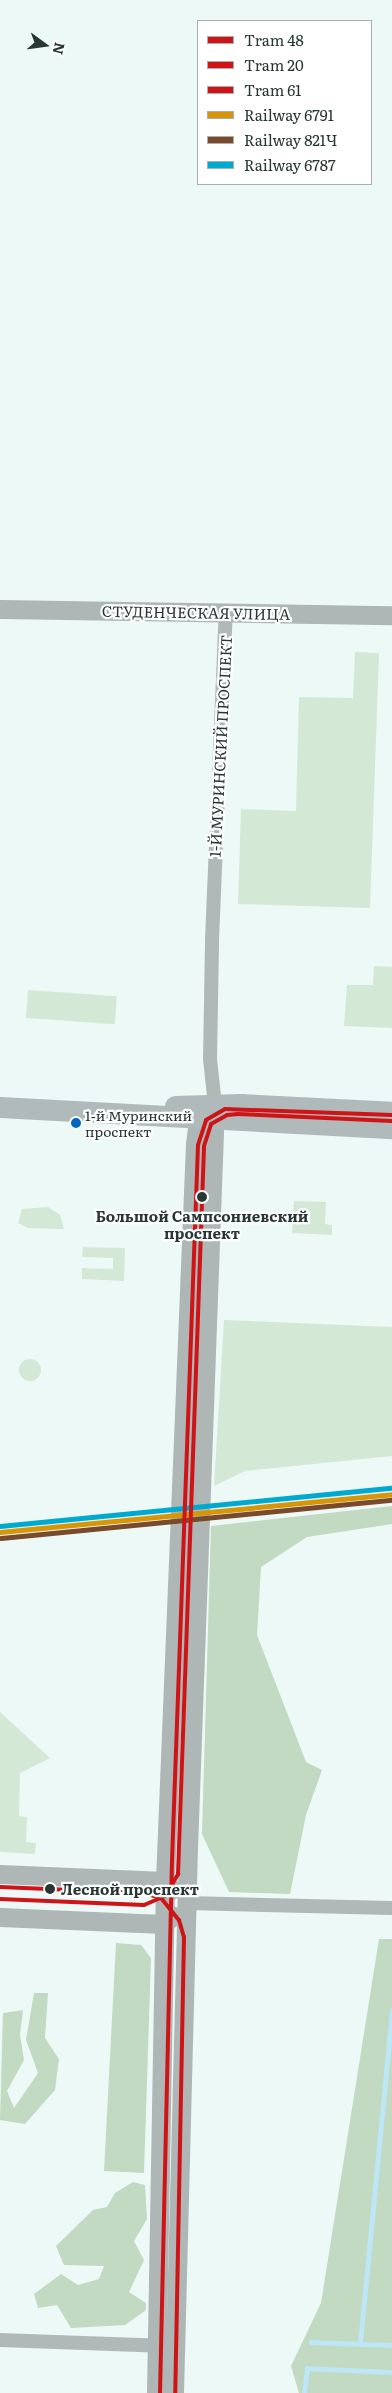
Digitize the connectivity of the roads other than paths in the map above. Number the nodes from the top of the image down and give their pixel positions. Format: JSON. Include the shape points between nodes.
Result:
{"nodes":[{"id":1,"x":0,"y":609,"type":"edge"},
{"id":2,"x":226,"y":612,"type":"junction"},
{"id":3,"x":392,"y":615,"type":"edge"},
{"id":4,"x":0,"y":1098,"type":"edge"},
{"id":5,"x":0,"y":1107,"type":"edge"},
{"id":6,"x":392,"y":1112,"type":"edge"},
{"id":7,"x":207,"y":1113,"type":"junction"},
{"id":8,"x":392,"y":1128,"type":"edge"},
{"id":9,"x":0,"y":1874,"type":"edge"},
{"id":10,"x":165,"y":1881,"type":"junction"},
{"id":11,"x":187,"y":1903,"type":"junction"},
{"id":12,"x":392,"y":1908,"type":"edge"},
{"id":13,"x":0,"y":1916,"type":"edge"},
{"id":14,"x":163,"y":1924,"type":"junction"},
{"id":15,"x":0,"y":2340,"type":"edge"},
{"id":16,"x":154,"y":2346,"type":"junction"},
{"id":17,"x":173,"y":2346,"type":"junction"},
{"id":18,"x":156,"y":2393,"type":"edge"},
{"id":19,"x":174,"y":2393,"type":"edge"}],
"edges":[{"from":1,"to":2,"type":"main road","name":"СТУДЕНЧЕСКАЯ УЛИЦА"},
{"from":2,"to":3,"type":"main road","name":"СТУДЕНЧЕСКАЯ УЛИЦА"},
{"from":2,"to":7,"type":"street","name":"1-Й МУРИНСКИЙ ПРОСПЕКТ"},
{"from":4,"to":7,"type":"main road"},
{"from":5,"to":7,"type":"main road"},
{"from":6,"to":7,"type":"main road"},
{"from":7,"to":8,"type":"main road"},
{"from":7,"to":10,"type":"main road","name":"1-Й МУРИНСКИЙ ПРОСПЕКТ"},
{"from":7,"to":11,"type":"main road","name":"1-Й МУРИНСКИЙ ПРОСПЕКТ"},
{"from":9,"to":10,"type":"main road"},
{"from":10,"to":11,"type":"main road"},
{"from":10,"to":14,"type":"main road","name":"1-Й МУРИНСКИЙ ПРОСПЕКТ"},
{"from":11,"to":12,"type":"street"},
{"from":11,"to":14,"type":"main road"},
{"from":11,"to":17,"type":"main road","name":"1-Й МУРИНСКИЙ ПРОСПЕКТ"},
{"from":13,"to":14,"type":"main road"},
{"from":14,"to":16,"type":"main road","name":"1-Й МУРИНСКИЙ ПРОСПЕКТ"},
{"from":15,"to":16,"type":"street"},
{"from":16,"to":17,"type":"street"},
{"from":16,"to":18,"type":"main road","name":"1-Й МУРИНСКИЙ ПРОСПЕКТ"},
{"from":17,"to":19,"type":"main road","name":"1-Й МУРИНСКИЙ ПРОСПЕКТ"}]}
